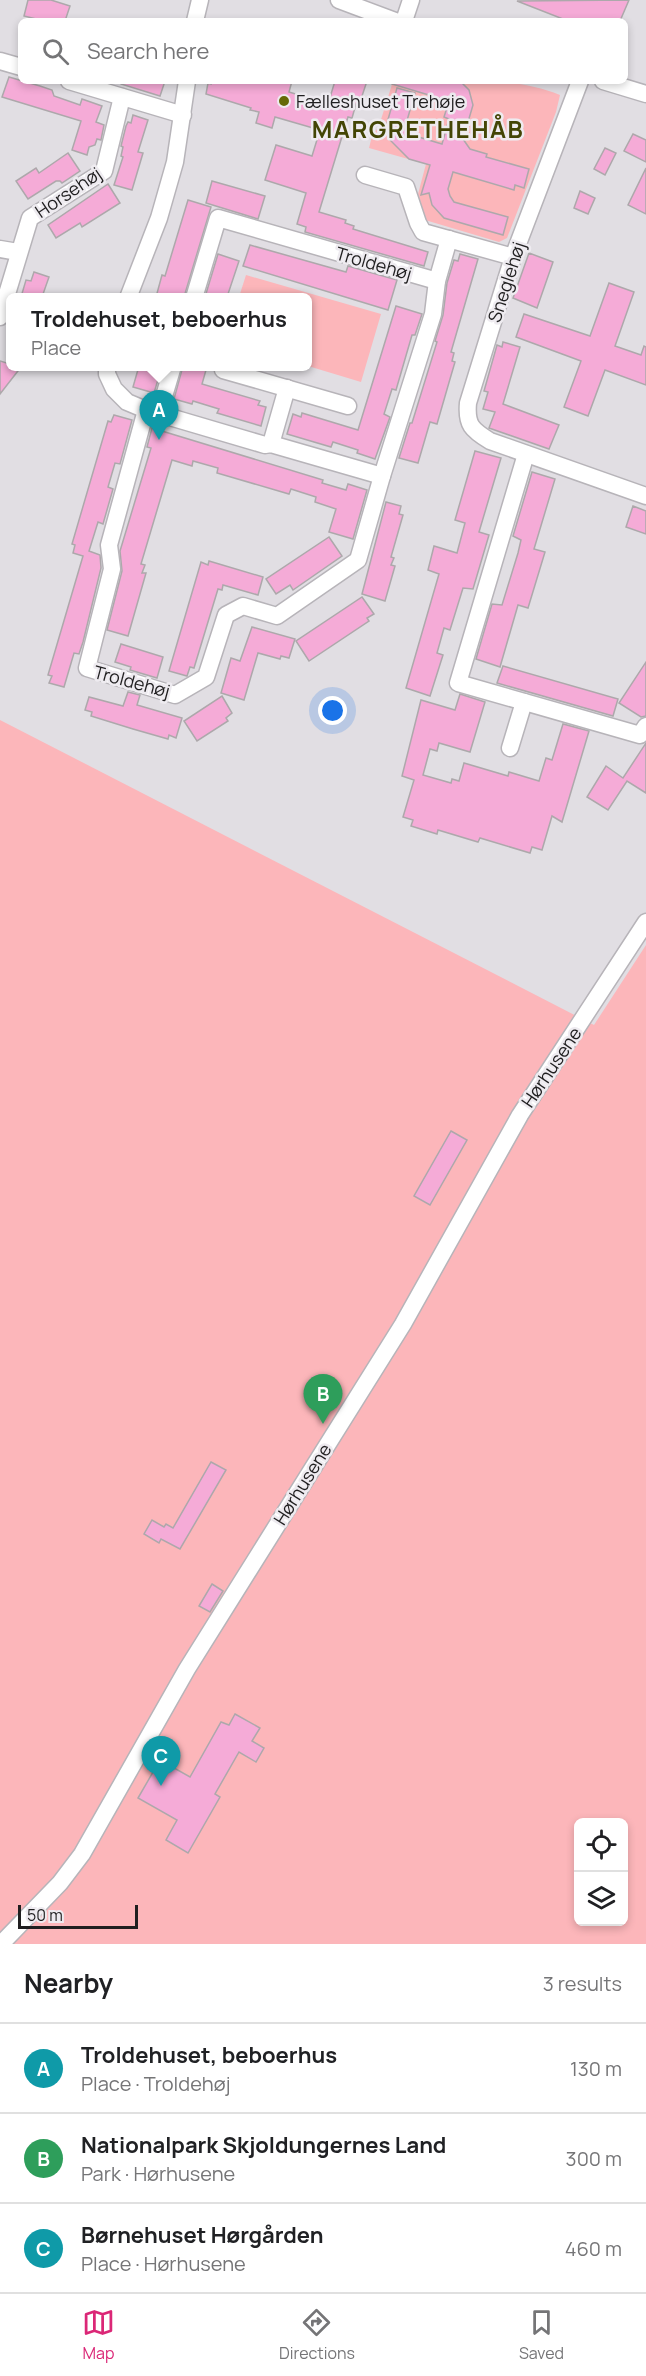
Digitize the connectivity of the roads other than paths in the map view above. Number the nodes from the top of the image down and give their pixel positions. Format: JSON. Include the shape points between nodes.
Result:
{"nodes":[{"id":1,"x":201,"y":0,"type":"edge"},
{"id":2,"x":339,"y":0,"type":"edge"},
{"id":3,"x":411,"y":0,"type":"edge"},
{"id":4,"x":196,"y":18,"type":"edge"},
{"id":5,"x":387,"y":18,"type":"edge"},
{"id":6,"x":405,"y":18,"type":"edge"},
{"id":7,"x":0,"y":61,"type":"edge"},
{"id":8,"x":18,"y":66,"type":"edge"},
{"id":9,"x":79,"y":84,"type":"edge"},
{"id":10,"x":187,"y":84,"type":"edge"},
{"id":11,"x":579,"y":84,"type":"edge"},
{"id":12,"x":613,"y":84,"type":"edge"},
{"id":13,"x":646,"y":94,"type":"edge"},
{"id":14,"x":123,"y":97,"type":"junction"},
{"id":15,"x":183,"y":115,"type":"junction"},
{"id":16,"x":365,"y":175,"type":"dead end"},
{"id":17,"x":449,"y":239,"type":"junction"},
{"id":18,"x":0,"y":249,"type":"edge"},
{"id":19,"x":18,"y":252,"type":"junction"},
{"id":20,"x":513,"y":257,"type":"junction"},
{"id":21,"x":436,"y":281,"type":"junction"},
{"id":22,"x":7,"y":293,"type":"edge"},
{"id":23,"x":130,"y":293,"type":"edge"},
{"id":24,"x":195,"y":293,"type":"edge"},
{"id":25,"x":6,"y":295,"type":"edge"},
{"id":26,"x":0,"y":317,"type":"edge"},
{"id":27,"x":107,"y":371,"type":"edge"},
{"id":28,"x":171,"y":371,"type":"edge"},
{"id":29,"x":227,"y":371,"type":"edge"},
{"id":30,"x":287,"y":388,"type":"junction"},
{"id":31,"x":348,"y":406,"type":"dead end"},
{"id":32,"x":152,"y":412,"type":"junction"},
{"id":33,"x":271,"y":444,"type":"junction"},
{"id":34,"x":526,"y":454,"type":"junction"},
{"id":35,"x":382,"y":476,"type":"junction"},
{"id":36,"x":646,"y":496,"type":"edge"},
{"id":37,"x":524,"y":702,"type":"junction"},
{"id":38,"x":646,"y":726,"type":"edge"},
{"id":39,"x":510,"y":748,"type":"dead end"},
{"id":40,"x":646,"y":922,"type":"edge"},
{"id":41,"x":1,"y":1944,"type":"edge"}],
"edges":[{"from":1,"to":4,"type":"street"},
{"from":2,"to":5,"type":"street"},
{"from":3,"to":6,"type":"street"},
{"from":7,"to":8,"type":"street"},
{"from":9,"to":14,"type":"street"},
{"from":10,"to":15,"type":"street"},
{"from":11,"to":20,"type":"street","name":"Sneglehøj"},
{"from":12,"to":13,"type":"street"},
{"from":14,"to":15,"type":"street"},
{"from":14,"to":19,"type":"street","name":"Horsehøj","via":[[104,171],[30,218]]},
{"from":15,"to":23,"type":"street","via":[[159,218]]},
{"from":16,"to":17,"type":"street","via":[[406,187],[423,232]]},
{"from":17,"to":20,"type":"street"},
{"from":17,"to":21,"type":"street","name":"Troldehøj"},
{"from":18,"to":19,"type":"street"},
{"from":19,"to":22,"type":"street","name":"Horsehøj"},
{"from":20,"to":34,"type":"street","name":"Sneglehøj","via":[[468,403],[467,418],[476,433]]},
{"from":21,"to":24,"type":"street","name":"Troldehøj","via":[[218,218]]},
{"from":21,"to":35,"type":"street","name":"Troldehøj","via":[[433,314]]},
{"from":25,"to":26,"type":"street","name":"Horsehøj"},
{"from":27,"to":32,"type":"street","via":[[114,389],[127,402]]},
{"from":28,"to":32,"type":"street","name":"Troldehøj"},
{"from":29,"to":30,"type":"street"},
{"from":30,"to":31,"type":"street"},
{"from":30,"to":33,"type":"street"},
{"from":32,"to":33,"type":"street"},
{"from":32,"to":35,"type":"street","name":"Troldehøj","via":[[109,545],[112,570],[87,668],[176,694],[206,677],[226,615],[243,606],[278,616],[358,560]]},
{"from":33,"to":35,"type":"street"},
{"from":34,"to":36,"type":"street","name":"Sneglehøj"},
{"from":34,"to":37,"type":"street","via":[[458,683]]},
{"from":37,"to":38,"type":"street","via":[[640,735]]},
{"from":37,"to":39,"type":"street"},
{"from":40,"to":41,"type":"street","name":"Hørhusene","via":[[520,1115],[403,1324],[187,1669],[82,1854],[60,1883]]}]}
